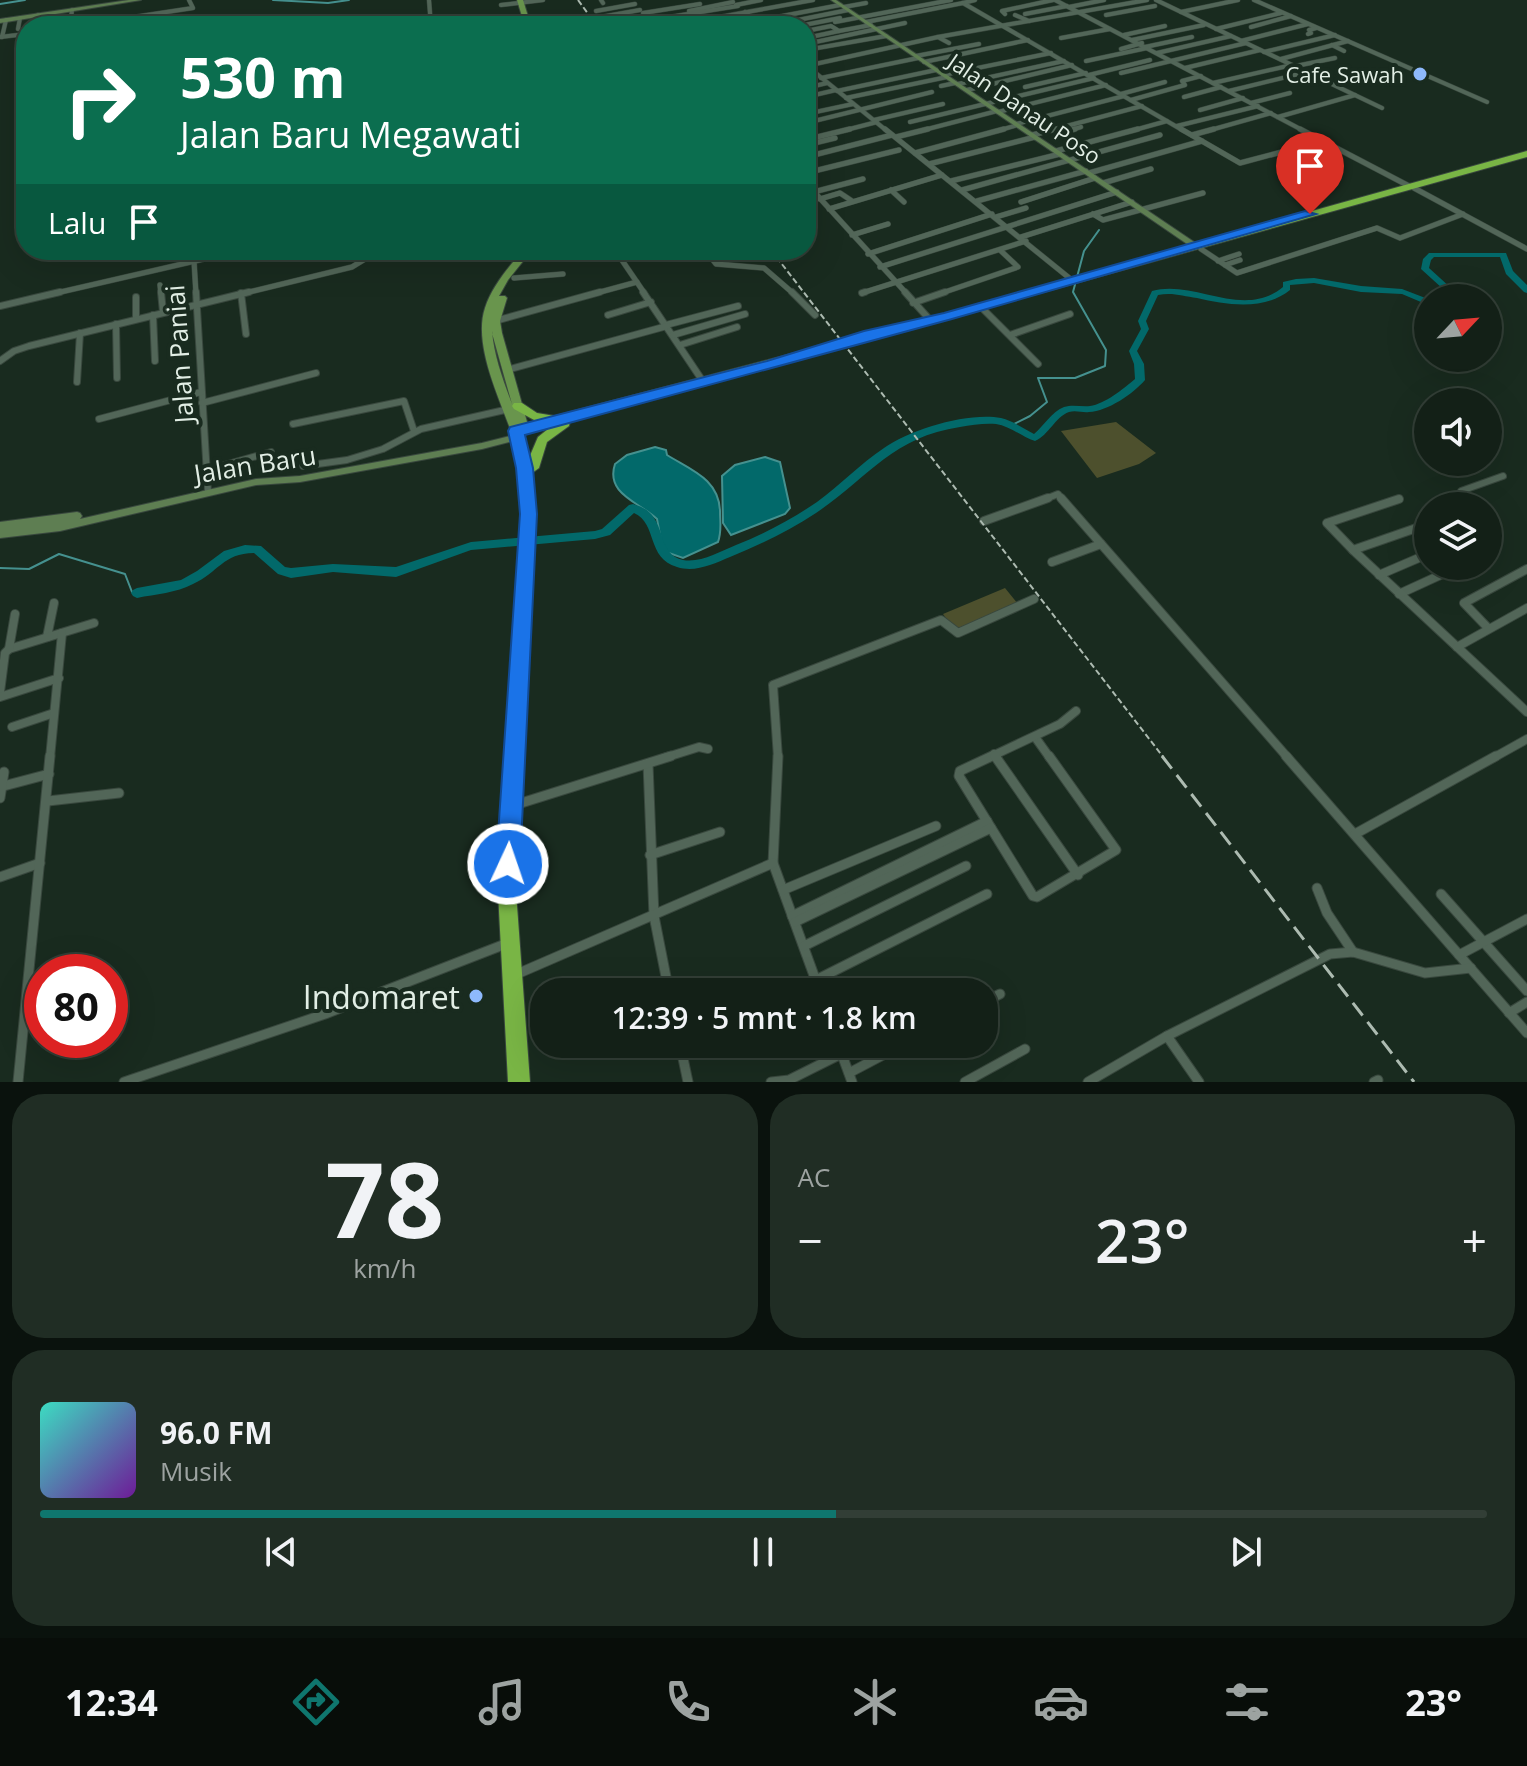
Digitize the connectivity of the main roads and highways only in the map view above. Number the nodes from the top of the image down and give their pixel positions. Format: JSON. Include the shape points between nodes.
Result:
{"nodes":[{"id":1,"x":1527,"y":156,"type":"edge"},
{"id":2,"x":524,"y":260,"type":"edge"},
{"id":3,"x":526,"y":260,"type":"edge"},
{"id":4,"x":1080,"y":281,"type":"junction"},
{"id":5,"x":709,"y":383,"type":"junction"},
{"id":6,"x":514,"y":408,"type":"junction"},
{"id":7,"x":566,"y":420,"type":"junction"},
{"id":8,"x":521,"y":433,"type":"junction"},
{"id":9,"x":532,"y":468,"type":"junction"},
{"id":10,"x":532,"y":526,"type":"junction"},
{"id":11,"x":530,"y":567,"type":"junction"},
{"id":12,"x":516,"y":987,"type":"junction"},
{"id":13,"x":519,"y":1082,"type":"edge"},
{"id":14,"x":527,"y":1082,"type":"edge"}],
"edges":[{"from":1,"to":4,"type":"highway"},
{"from":2,"to":6,"type":"main road","via":[[501,284],[487,315],[490,349]]},
{"from":3,"to":6,"type":"main road","via":[[503,294],[495,321]]},
{"from":4,"to":5,"type":"highway"},
{"from":4,"to":5,"type":"highway"},
{"from":5,"to":7,"type":"highway"},
{"from":6,"to":7,"type":"highway","via":[[538,418]]},
{"from":6,"to":8,"type":"main road"},
{"from":7,"to":8,"type":"highway"},
{"from":7,"to":9,"type":"highway","via":[[542,440]]},
{"from":8,"to":9,"type":"highway"},
{"from":8,"to":10,"type":"highway"},
{"from":9,"to":10,"type":"highway"},
{"from":10,"to":11,"type":"highway"},
{"from":11,"to":12,"type":"highway","via":[[514,891]]},
{"from":11,"to":12,"type":"highway","via":[[509,850],[508,943]]},
{"from":12,"to":13,"type":"highway"},
{"from":12,"to":14,"type":"highway"}]}
